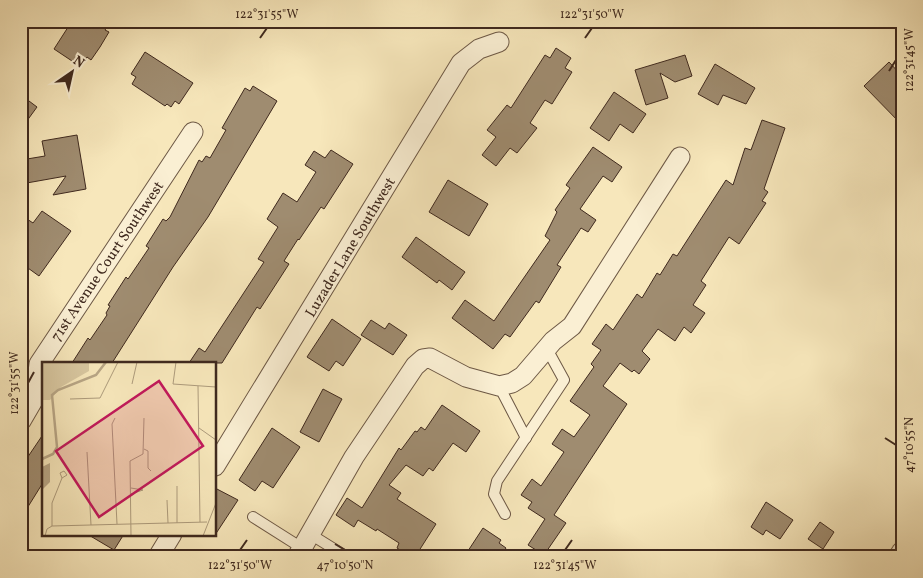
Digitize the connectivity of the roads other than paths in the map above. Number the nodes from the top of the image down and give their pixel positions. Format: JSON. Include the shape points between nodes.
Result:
{"nodes":[{"id":1,"x":499,"y":42,"type":"dead end"},
{"id":2,"x":193,"y":132,"type":"dead end"},
{"id":3,"x":680,"y":157,"type":"dead end"},
{"id":4,"x":547,"y":349,"type":"junction"},
{"id":5,"x":499,"y":386,"type":"junction"},
{"id":6,"x":21,"y":421,"type":"edge"},
{"id":7,"x":526,"y":438,"type":"junction"},
{"id":8,"x":216,"y":464,"type":"edge"},
{"id":9,"x":505,"y":514,"type":"dead end"},
{"id":10,"x":253,"y":518,"type":"dead end"},
{"id":11,"x":171,"y":536,"type":"edge"},
{"id":12,"x":303,"y":546,"type":"edge"},
{"id":13,"x":902,"y":551,"type":"edge"},
{"id":14,"x":158,"y":557,"type":"edge"},
{"id":15,"x":347,"y":557,"type":"edge"},
{"id":16,"x":898,"y":557,"type":"edge"}],
"edges":[{"from":1,"to":8,"type":"street","name":"Luzader Lane Southwest","via":[[479,49],[461,63]]},
{"from":2,"to":6,"type":"street","name":"71st Avenue Court Southwest","via":[[39,364],[35,397]]},
{"from":3,"to":4,"type":"street","via":[[572,326]]},
{"from":4,"to":5,"type":"street","via":[[523,376]]},
{"from":4,"to":7,"type":"lane","via":[[564,380]]},
{"from":5,"to":7,"type":"lane"},
{"from":5,"to":12,"type":"street","via":[[466,377],[430,358],[422,359],[354,457]]},
{"from":7,"to":9,"type":"lane","via":[[497,481],[494,494]]},
{"from":10,"to":12,"type":"lane"},
{"from":11,"to":14,"type":"street"},
{"from":12,"to":15,"type":"lane"},
{"from":13,"to":16,"type":"street"}]}
